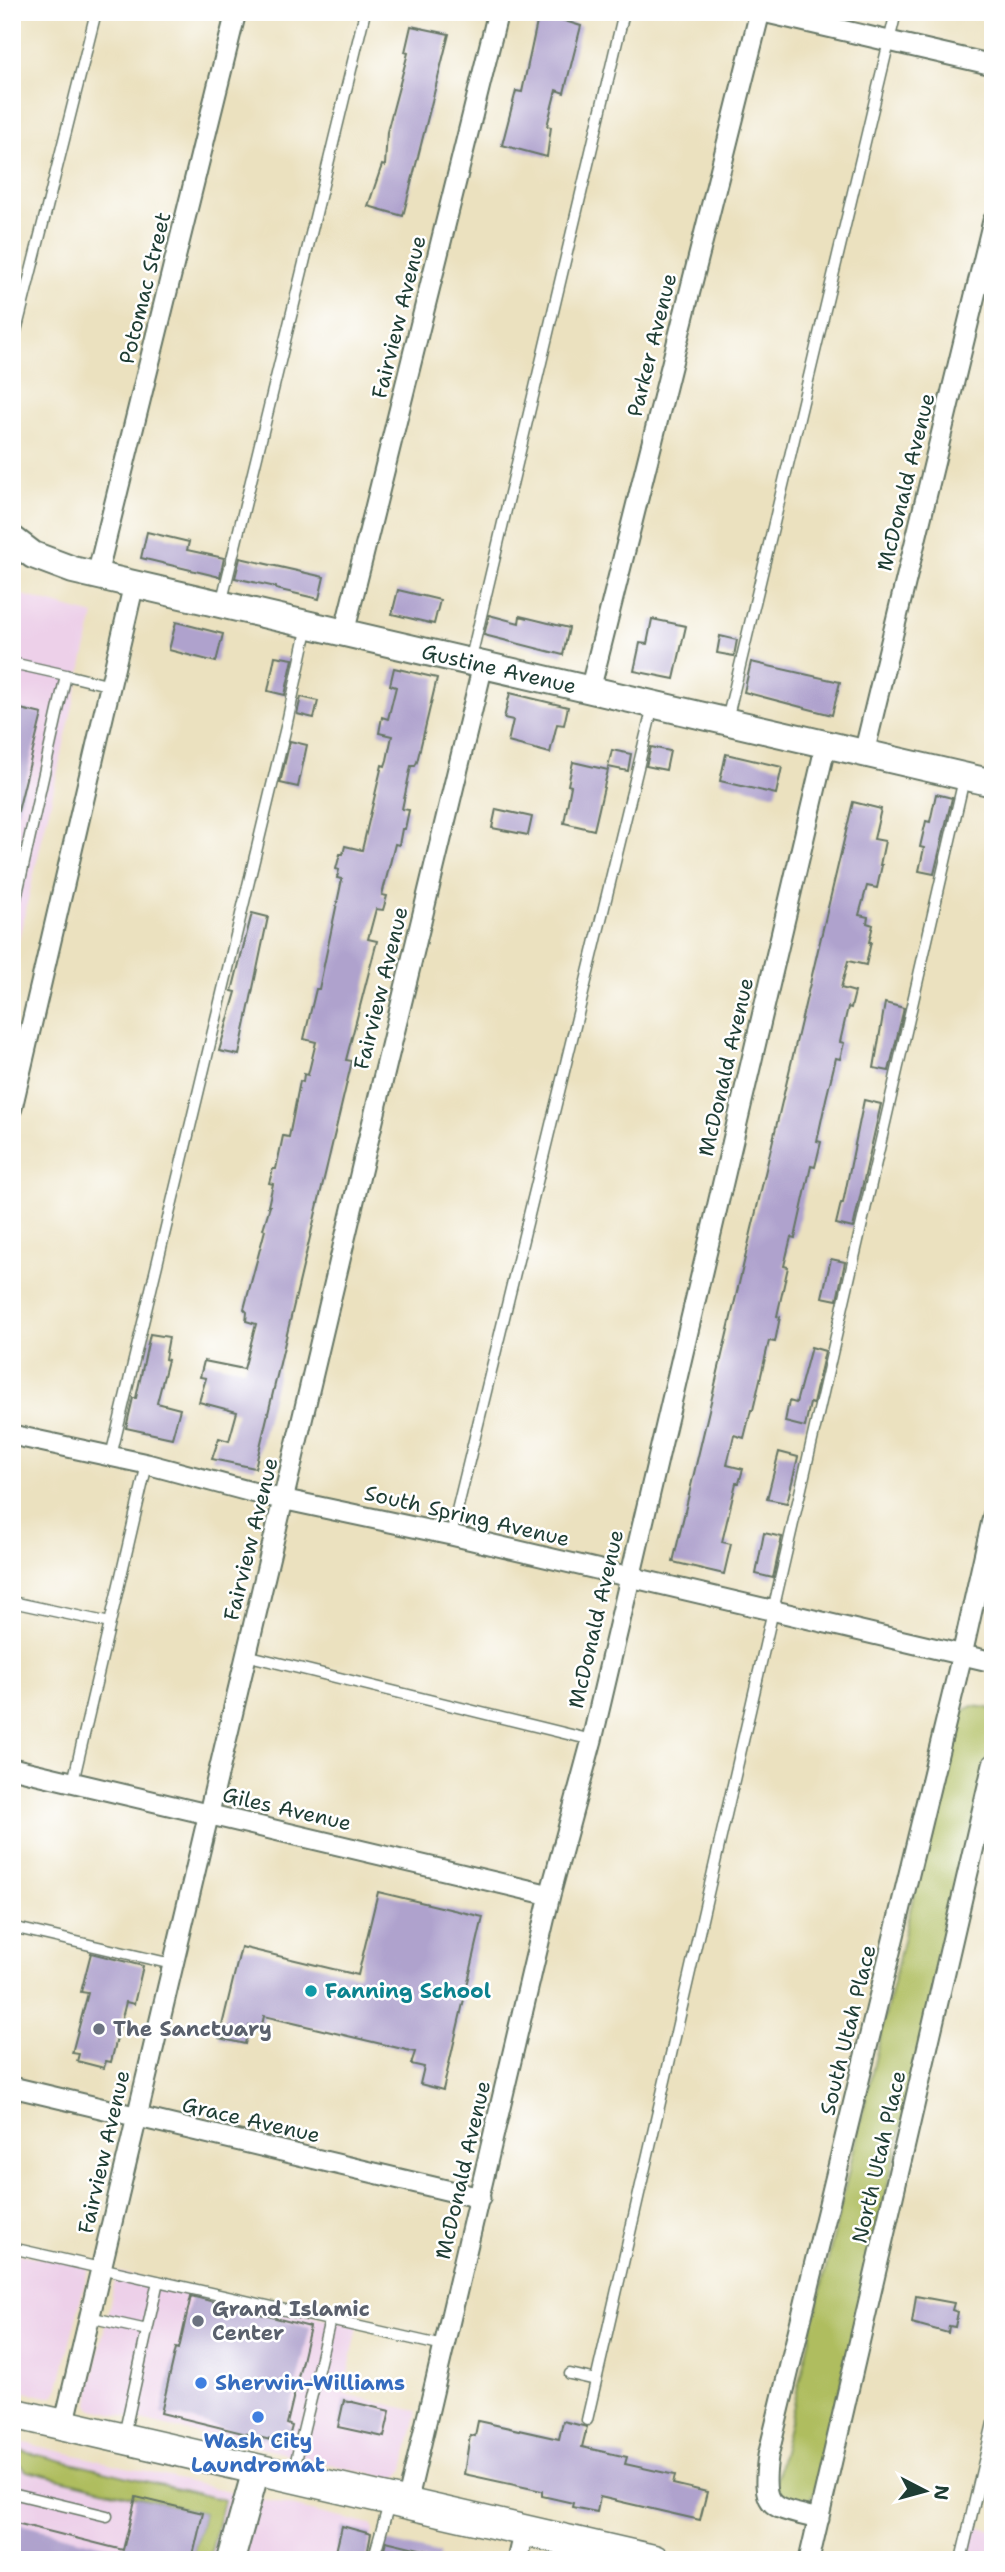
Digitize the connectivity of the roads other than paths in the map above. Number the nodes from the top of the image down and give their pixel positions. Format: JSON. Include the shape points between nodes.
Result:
{"nodes":[{"id":1,"x":96,"y":12,"type":"edge"},
{"id":2,"x":236,"y":12,"type":"edge"},
{"id":3,"x":365,"y":12,"type":"edge"},
{"id":4,"x":498,"y":12,"type":"edge"},
{"id":5,"x":624,"y":12,"type":"edge"},
{"id":6,"x":762,"y":12,"type":"edge"},
{"id":7,"x":896,"y":12,"type":"edge"},
{"id":8,"x":889,"y":41,"type":"junction"},
{"id":9,"x":993,"y":65,"type":"edge"},
{"id":10,"x":993,"y":221,"type":"edge"},
{"id":11,"x":12,"y":347,"type":"edge"},
{"id":12,"x":12,"y":539,"type":"edge"},
{"id":13,"x":97,"y":575,"type":"junction"},
{"id":14,"x":134,"y":584,"type":"junction"},
{"id":15,"x":221,"y":604,"type":"junction"},
{"id":16,"x":308,"y":625,"type":"junction"},
{"id":17,"x":344,"y":633,"type":"junction"},
{"id":18,"x":12,"y":663,"type":"edge"},
{"id":19,"x":477,"y":664,"type":"junction"},
{"id":20,"x":66,"y":675,"type":"junction"},
{"id":21,"x":111,"y":686,"type":"junction"},
{"id":22,"x":590,"y":690,"type":"junction"},
{"id":23,"x":653,"y":704,"type":"junction"},
{"id":24,"x":726,"y":721,"type":"junction"},
{"id":25,"x":826,"y":744,"type":"junction"},
{"id":26,"x":864,"y":753,"type":"junction"},
{"id":27,"x":965,"y":777,"type":"junction"},
{"id":28,"x":993,"y":783,"type":"edge"},
{"id":29,"x":12,"y":916,"type":"edge"},
{"id":30,"x":13,"y":1103,"type":"edge"},
{"id":31,"x":12,"y":1435,"type":"edge"},
{"id":32,"x":111,"y":1455,"type":"junction"},
{"id":33,"x":147,"y":1464,"type":"junction"},
{"id":34,"x":285,"y":1500,"type":"junction"},
{"id":35,"x":993,"y":1516,"type":"edge"},
{"id":36,"x":451,"y":1535,"type":"junction"},
{"id":37,"x":629,"y":1577,"type":"junction"},
{"id":38,"x":12,"y":1602,"type":"edge"},
{"id":39,"x":773,"y":1610,"type":"junction"},
{"id":40,"x":110,"y":1623,"type":"junction"},
{"id":41,"x":246,"y":1655,"type":"junction"},
{"id":42,"x":962,"y":1655,"type":"junction"},
{"id":43,"x":993,"y":1662,"type":"edge"},
{"id":44,"x":592,"y":1740,"type":"junction"},
{"id":45,"x":993,"y":1764,"type":"edge"},
{"id":46,"x":12,"y":1768,"type":"edge"},
{"id":47,"x":73,"y":1782,"type":"junction"},
{"id":48,"x":208,"y":1814,"type":"junction"},
{"id":49,"x":550,"y":1895,"type":"junction"},
{"id":50,"x":12,"y":1927,"type":"edge"},
{"id":51,"x":172,"y":1964,"type":"junction"},
{"id":52,"x":12,"y":2087,"type":"edge"},
{"id":53,"x":135,"y":2116,"type":"junction"},
{"id":54,"x":480,"y":2199,"type":"junction"},
{"id":55,"x":12,"y":2248,"type":"edge"},
{"id":56,"x":100,"y":2268,"type":"junction"},
{"id":57,"x":158,"y":2281,"type":"junction"},
{"id":58,"x":89,"y":2317,"type":"junction"},
{"id":59,"x":330,"y":2320,"type":"junction"},
{"id":60,"x":147,"y":2330,"type":"junction"},
{"id":61,"x":444,"y":2346,"type":"junction"},
{"id":62,"x":570,"y":2374,"type":"dead end"},
{"id":63,"x":596,"y":2380,"type":"junction"},
{"id":64,"x":12,"y":2413,"type":"edge"},
{"id":65,"x":587,"y":2420,"type":"dead end"},
{"id":66,"x":993,"y":2423,"type":"edge"},
{"id":67,"x":64,"y":2425,"type":"junction"},
{"id":68,"x":123,"y":2439,"type":"junction"},
{"id":69,"x":256,"y":2470,"type":"junction"},
{"id":70,"x":292,"y":2478,"type":"junction"},
{"id":71,"x":12,"y":2493,"type":"edge"},
{"id":72,"x":399,"y":2502,"type":"junction"},
{"id":73,"x":107,"y":2516,"type":"dead end"},
{"id":74,"x":819,"y":2519,"type":"junction"},
{"id":75,"x":524,"y":2529,"type":"junction"},
{"id":76,"x":231,"y":2560,"type":"edge"},
{"id":77,"x":373,"y":2560,"type":"edge"},
{"id":78,"x":517,"y":2560,"type":"edge"},
{"id":79,"x":654,"y":2560,"type":"edge"},
{"id":80,"x":809,"y":2560,"type":"edge"},
{"id":81,"x":961,"y":2560,"type":"edge"}],
"edges":[{"from":1,"to":11,"type":"lane"},
{"from":2,"to":13,"type":"street","name":"Potomac Street"},
{"from":3,"to":15,"type":"lane"},
{"from":4,"to":17,"type":"street","name":"Fairview Avenue"},
{"from":5,"to":19,"type":"lane"},
{"from":6,"to":8,"type":"street"},
{"from":6,"to":22,"type":"street","name":"Parker Avenue"},
{"from":7,"to":8,"type":"lane"},
{"from":8,"to":9,"type":"street"},
{"from":8,"to":24,"type":"lane"},
{"from":10,"to":26,"type":"street","name":"McDonald Avenue"},
{"from":12,"to":13,"type":"street","name":"Gustine Avenue","via":[[53,564]]},
{"from":13,"to":14,"type":"street","name":"Gustine Avenue"},
{"from":14,"to":15,"type":"street","name":"Gustine Avenue"},
{"from":14,"to":21,"type":"street"},
{"from":15,"to":16,"type":"street","name":"Gustine Avenue"},
{"from":16,"to":17,"type":"street","name":"Gustine Avenue"},
{"from":16,"to":32,"type":"lane"},
{"from":17,"to":19,"type":"street","name":"Gustine Avenue"},
{"from":18,"to":20,"type":"lane"},
{"from":19,"to":22,"type":"street","name":"Gustine Avenue"},
{"from":19,"to":34,"type":"street","name":"Fairview Avenue"},
{"from":20,"to":21,"type":"lane"},
{"from":20,"to":29,"type":"lane"},
{"from":21,"to":30,"type":"street"},
{"from":22,"to":23,"type":"street","name":"Gustine Avenue"},
{"from":23,"to":24,"type":"street","name":"Gustine Avenue"},
{"from":23,"to":36,"type":"lane"},
{"from":24,"to":25,"type":"street","name":"Gustine Avenue"},
{"from":25,"to":26,"type":"street","name":"Gustine Avenue"},
{"from":25,"to":37,"type":"street","name":"McDonald Avenue"},
{"from":26,"to":27,"type":"street","name":"Gustine Avenue"},
{"from":27,"to":28,"type":"street","name":"Gustine Avenue"},
{"from":27,"to":39,"type":"lane"},
{"from":31,"to":32,"type":"street","name":"South Spring Avenue"},
{"from":32,"to":33,"type":"street","name":"South Spring Avenue"},
{"from":33,"to":34,"type":"street","name":"South Spring Avenue"},
{"from":33,"to":40,"type":"lane"},
{"from":34,"to":36,"type":"street","name":"South Spring Avenue"},
{"from":34,"to":41,"type":"street","name":"Fairview Avenue"},
{"from":35,"to":42,"type":"street","name":"South Utah Place"},
{"from":36,"to":37,"type":"street","name":"South Spring Avenue"},
{"from":37,"to":39,"type":"street","name":"South Spring Avenue"},
{"from":37,"to":44,"type":"street","name":"McDonald Avenue"},
{"from":38,"to":40,"type":"lane"},
{"from":39,"to":42,"type":"street","name":"South Spring Avenue"},
{"from":39,"to":63,"type":"lane"},
{"from":40,"to":47,"type":"lane"},
{"from":41,"to":44,"type":"lane"},
{"from":41,"to":48,"type":"street","name":"Fairview Avenue"},
{"from":42,"to":43,"type":"street","name":"South Spring Avenue"},
{"from":42,"to":74,"type":"street","name":"South Utah Place","via":[[768,2456],[764,2485],[768,2500],[776,2508]]},
{"from":44,"to":49,"type":"street","name":"McDonald Avenue"},
{"from":45,"to":74,"type":"street","name":"North Utah Place"},
{"from":46,"to":47,"type":"street","name":"Giles Avenue"},
{"from":47,"to":48,"type":"street","name":"Giles Avenue"},
{"from":48,"to":49,"type":"street","name":"Giles Avenue"},
{"from":48,"to":51,"type":"street","name":"Fairview Avenue"},
{"from":49,"to":54,"type":"street","name":"McDonald Avenue"},
{"from":50,"to":51,"type":"lane"},
{"from":51,"to":53,"type":"street","name":"Fairview Avenue"},
{"from":52,"to":53,"type":"street","name":"Grace Avenue"},
{"from":53,"to":54,"type":"street","name":"Grace Avenue"},
{"from":53,"to":56,"type":"street","name":"Fairview Avenue"},
{"from":54,"to":61,"type":"street","name":"McDonald Avenue"},
{"from":55,"to":56,"type":"lane"},
{"from":56,"to":57,"type":"lane"},
{"from":56,"to":58,"type":"street","name":"Fairview Avenue"},
{"from":57,"to":59,"type":"lane"},
{"from":57,"to":60,"type":"lane"},
{"from":58,"to":60,"type":"lane"},
{"from":58,"to":67,"type":"street","name":"Fairview Avenue"},
{"from":59,"to":61,"type":"lane"},
{"from":59,"to":70,"type":"lane"},
{"from":60,"to":68,"type":"lane"},
{"from":61,"to":72,"type":"street","name":"McDonald Avenue"},
{"from":62,"to":63,"type":"lane"},
{"from":63,"to":65,"type":"lane"},
{"from":64,"to":67,"type":"main road"},
{"from":66,"to":81,"type":"lane"},
{"from":67,"to":68,"type":"main road"},
{"from":68,"to":69,"type":"main road"},
{"from":69,"to":70,"type":"main road"},
{"from":69,"to":76,"type":"street"},
{"from":70,"to":72,"type":"main road"},
{"from":71,"to":73,"type":"lane"},
{"from":72,"to":75,"type":"main road"},
{"from":72,"to":77,"type":"lane"},
{"from":74,"to":80,"type":"street","name":"North Utah Place"},
{"from":75,"to":78,"type":"street"},
{"from":75,"to":79,"type":"main road"}]}
